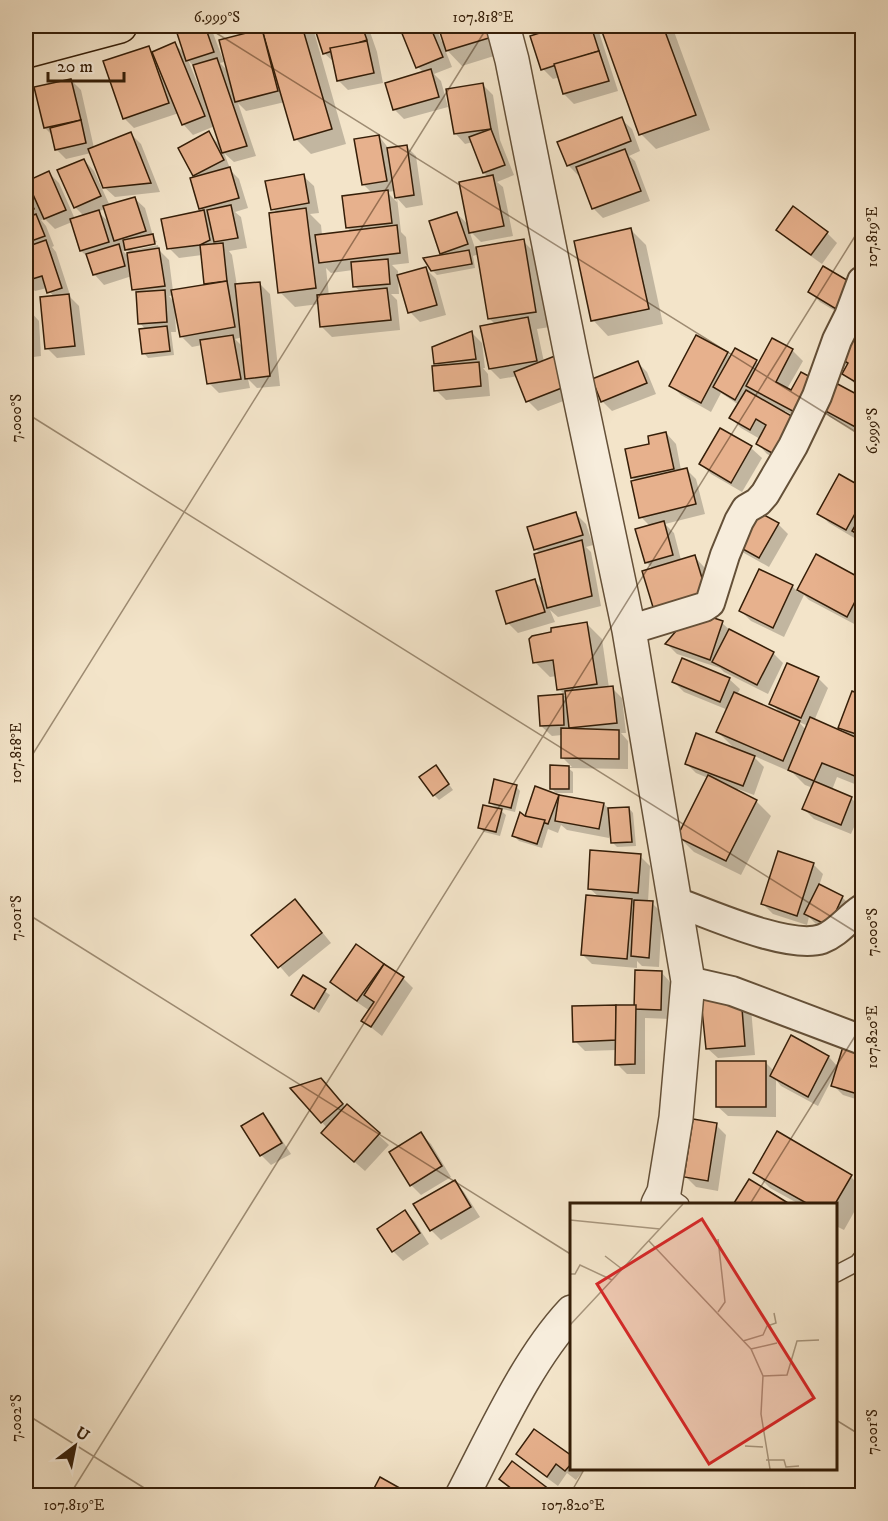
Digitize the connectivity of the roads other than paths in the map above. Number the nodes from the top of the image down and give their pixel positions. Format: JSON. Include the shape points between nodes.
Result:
{"nodes":[{"id":1,"x":503,"y":26,"type":"edge"},
{"id":2,"x":111,"y":27,"type":"edge"},
{"id":3,"x":26,"y":51,"type":"edge"},
{"id":4,"x":862,"y":281,"type":"edge"},
{"id":5,"x":629,"y":630,"type":"junction"},
{"id":6,"x":675,"y":901,"type":"junction"},
{"id":7,"x":862,"y":909,"type":"edge"},
{"id":8,"x":688,"y":981,"type":"junction"},
{"id":9,"x":862,"y":1040,"type":"edge"},
{"id":10,"x":668,"y":1200,"type":"edge"},
{"id":11,"x":862,"y":1257,"type":"edge"},
{"id":12,"x":837,"y":1273,"type":"edge"},
{"id":13,"x":570,"y":1314,"type":"edge"},
{"id":14,"x":462,"y":1496,"type":"edge"}],
"edges":[{"from":1,"to":5,"type":"street"},
{"from":2,"to":3,"type":"main road"},
{"from":4,"to":5,"type":"street","via":[[793,446],[765,494],[746,509],[739,521],[710,603]]},
{"from":5,"to":6,"type":"street"},
{"from":6,"to":7,"type":"street","via":[[782,940],[806,942],[836,932]]},
{"from":6,"to":8,"type":"street"},
{"from":8,"to":9,"type":"street","via":[[732,991]]},
{"from":8,"to":10,"type":"street"},
{"from":11,"to":12,"type":"lane"},
{"from":13,"to":14,"type":"street","via":[[532,1365]]}]}
